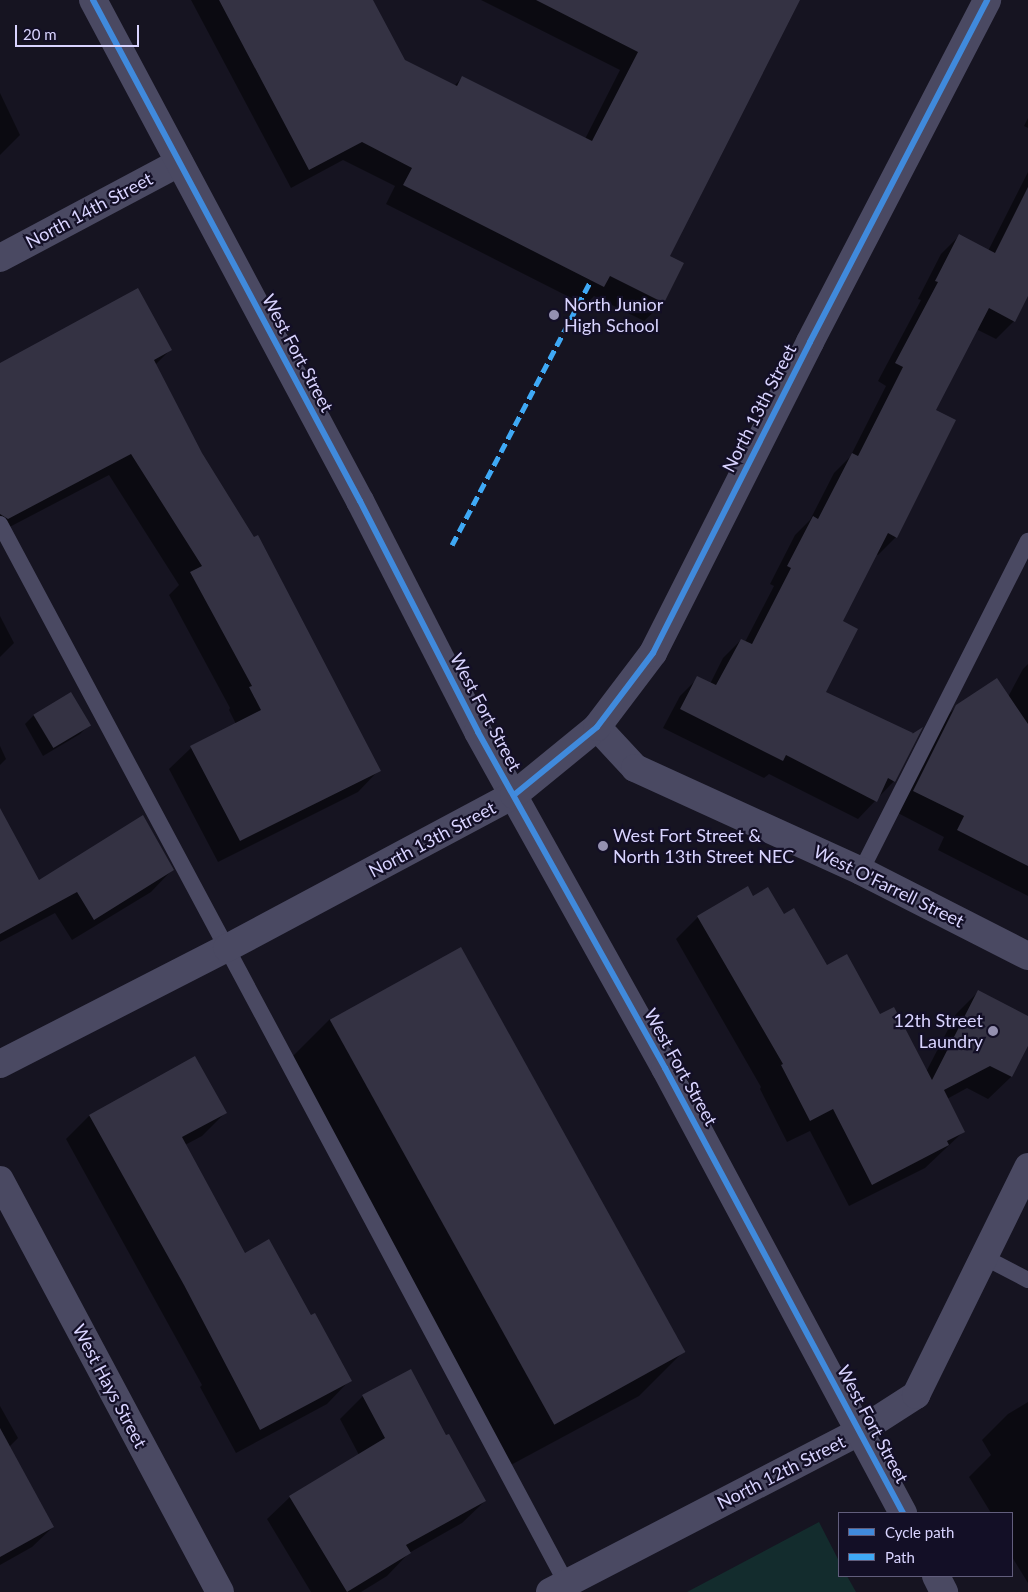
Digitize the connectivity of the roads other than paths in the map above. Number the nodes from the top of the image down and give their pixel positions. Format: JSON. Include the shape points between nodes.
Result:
{"nodes":[{"id":1,"x":92,"y":0,"type":"edge"},
{"id":2,"x":987,"y":0,"type":"edge"},
{"id":3,"x":178,"y":162,"type":"junction"},
{"id":4,"x":0,"y":258,"type":"edge"},
{"id":5,"x":0,"y":524,"type":"edge"},
{"id":6,"x":1028,"y":541,"type":"edge"},
{"id":7,"x":597,"y":727,"type":"junction"},
{"id":8,"x":514,"y":795,"type":"junction"},
{"id":9,"x":861,"y":870,"type":"junction"},
{"id":10,"x":227,"y":948,"type":"junction"},
{"id":11,"x":1028,"y":956,"type":"edge"},
{"id":12,"x":0,"y":1064,"type":"edge"},
{"id":13,"x":1028,"y":1167,"type":"edge"},
{"id":14,"x":0,"y":1180,"type":"edge"},
{"id":15,"x":982,"y":1256,"type":"junction"},
{"id":16,"x":1028,"y":1280,"type":"edge"},
{"id":17,"x":860,"y":1431,"type":"junction"},
{"id":18,"x":902,"y":1512,"type":"edge"},
{"id":19,"x":936,"y":1577,"type":"edge"},
{"id":20,"x":562,"y":1589,"type":"edge"},
{"id":21,"x":220,"y":1592,"type":"edge"},
{"id":22,"x":944,"y":1592,"type":"edge"}],
"edges":[{"from":1,"to":3,"type":"street","name":"West Fort Street"},
{"from":2,"to":7,"type":"street","name":"North 13th Street","via":[[653,653]]},
{"from":3,"to":4,"type":"street","name":"North 14th Street"},
{"from":3,"to":8,"type":"street","name":"West Fort Street"},
{"from":5,"to":10,"type":"lane"},
{"from":6,"to":9,"type":"lane"},
{"from":7,"to":8,"type":"street","name":"North 13th Street"},
{"from":7,"to":9,"type":"street","name":"West O'Farrell Street","via":[[636,768]]},
{"from":8,"to":10,"type":"street","name":"North 13th Street"},
{"from":8,"to":17,"type":"street","name":"West Fort Street"},
{"from":9,"to":11,"type":"street","name":"West O'Farrell Street"},
{"from":10,"to":12,"type":"street","name":"North 13th Street"},
{"from":10,"to":20,"type":"lane"},
{"from":13,"to":15,"type":"street","name":"North 12th Street"},
{"from":14,"to":21,"type":"street","name":"West Hays Street"},
{"from":15,"to":16,"type":"lane"},
{"from":15,"to":17,"type":"street","name":"North 12th Street","via":[[916,1395]]},
{"from":17,"to":18,"type":"street","name":"West Fort Street"},
{"from":17,"to":20,"type":"street","name":"North 12th Street"},
{"from":19,"to":22,"type":"street"}]}
